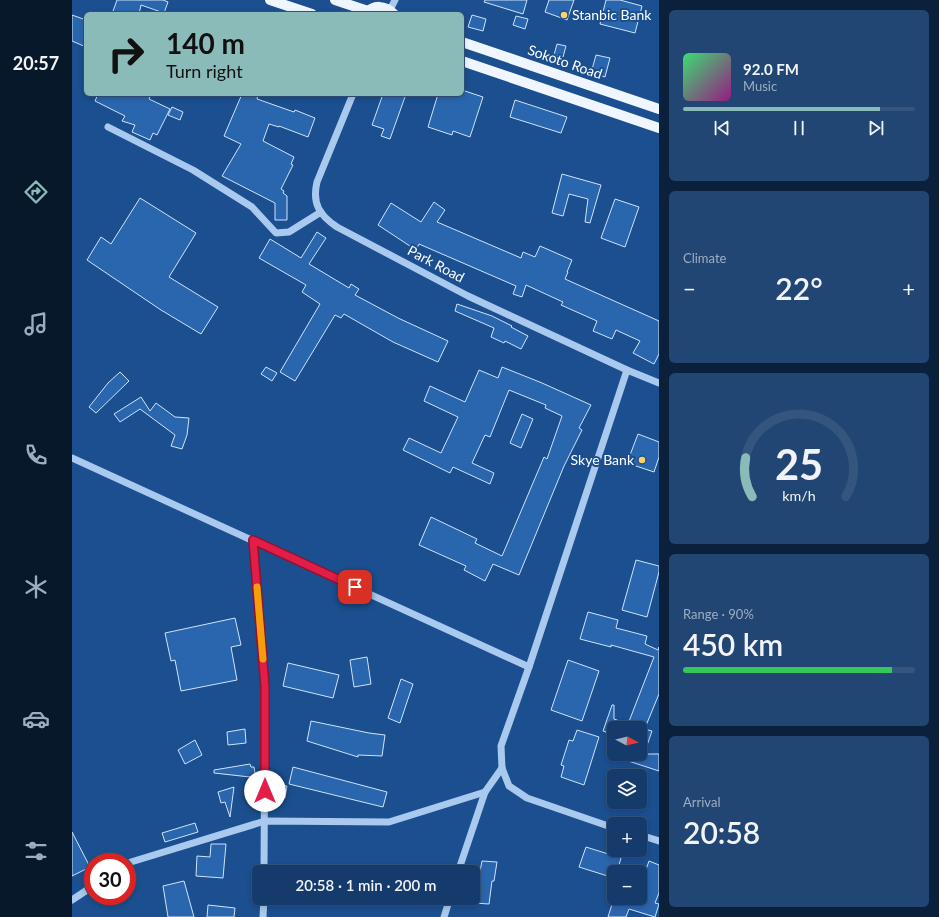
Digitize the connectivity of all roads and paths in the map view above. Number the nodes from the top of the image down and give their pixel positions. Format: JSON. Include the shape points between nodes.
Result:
{"nodes":[{"id":1,"x":270,"y":0,"type":"edge"},
{"id":2,"x":335,"y":0,"type":"edge"},
{"id":3,"x":395,"y":0,"type":"edge"},
{"id":4,"x":306,"y":12,"type":"edge"},
{"id":5,"x":367,"y":12,"type":"edge"},
{"id":6,"x":392,"y":12,"type":"edge"},
{"id":7,"x":464,"y":43,"type":"edge"},
{"id":8,"x":464,"y":63,"type":"edge"},
{"id":9,"x":352,"y":96,"type":"edge"},
{"id":10,"x":659,"y":108,"type":"edge"},
{"id":11,"x":108,"y":127,"type":"dead end"},
{"id":12,"x":659,"y":128,"type":"edge"},
{"id":13,"x":321,"y":212,"type":"junction"},
{"id":14,"x":627,"y":370,"type":"junction"},
{"id":15,"x":659,"y":384,"type":"edge"},
{"id":16,"x":72,"y":458,"type":"edge"},
{"id":17,"x":253,"y":540,"type":"junction"},
{"id":18,"x":529,"y":667,"type":"junction"},
{"id":19,"x":502,"y":768,"type":"junction"},
{"id":20,"x":485,"y":792,"type":"junction"},
{"id":21,"x":265,"y":821,"type":"junction"},
{"id":22,"x":607,"y":826,"type":"edge"},
{"id":23,"x":647,"y":837,"type":"edge"},
{"id":24,"x":659,"y":841,"type":"edge"},
{"id":25,"x":136,"y":860,"type":"edge"},
{"id":26,"x":264,"y":865,"type":"edge"},
{"id":27,"x":460,"y":865,"type":"edge"},
{"id":28,"x":84,"y":892,"type":"edge"},
{"id":29,"x":72,"y":900,"type":"edge"},
{"id":30,"x":264,"y":905,"type":"edge"},
{"id":31,"x":448,"y":905,"type":"edge"},
{"id":32,"x":263,"y":917,"type":"edge"},
{"id":33,"x":444,"y":917,"type":"edge"}],
"edges":[{"from":1,"to":4,"type":"main road"},
{"from":2,"to":5,"type":"main road"},
{"from":3,"to":6,"type":"street"},
{"from":5,"to":6,"type":"main road","via":[[379,6]]},
{"from":7,"to":10,"type":"main road","name":"Sokoto Road"},
{"from":8,"to":12,"type":"main road"},
{"from":9,"to":13,"type":"street","name":"Park Road","via":[[317,182],[315,195]]},
{"from":11,"to":13,"type":"street","via":[[193,170],[252,208],[276,233],[289,232]]},
{"from":13,"to":14,"type":"street","name":"Park Road","via":[[324,218],[337,227],[468,296]]},
{"from":14,"to":15,"type":"street","name":"Park Road"},
{"from":14,"to":18,"type":"street"},
{"from":16,"to":17,"type":"street"},
{"from":17,"to":18,"type":"street"},
{"from":17,"to":21,"type":"street","via":[[265,687]]},
{"from":18,"to":19,"type":"street","via":[[501,746]]},
{"from":19,"to":20,"type":"street"},
{"from":19,"to":22,"type":"street","via":[[509,786],[527,798]]},
{"from":20,"to":21,"type":"street","via":[[389,822]]},
{"from":20,"to":27,"type":"street"},
{"from":21,"to":25,"type":"street"},
{"from":21,"to":26,"type":"street"},
{"from":23,"to":24,"type":"street"},
{"from":28,"to":29,"type":"street"},
{"from":30,"to":32,"type":"street"},
{"from":31,"to":33,"type":"street"}]}
